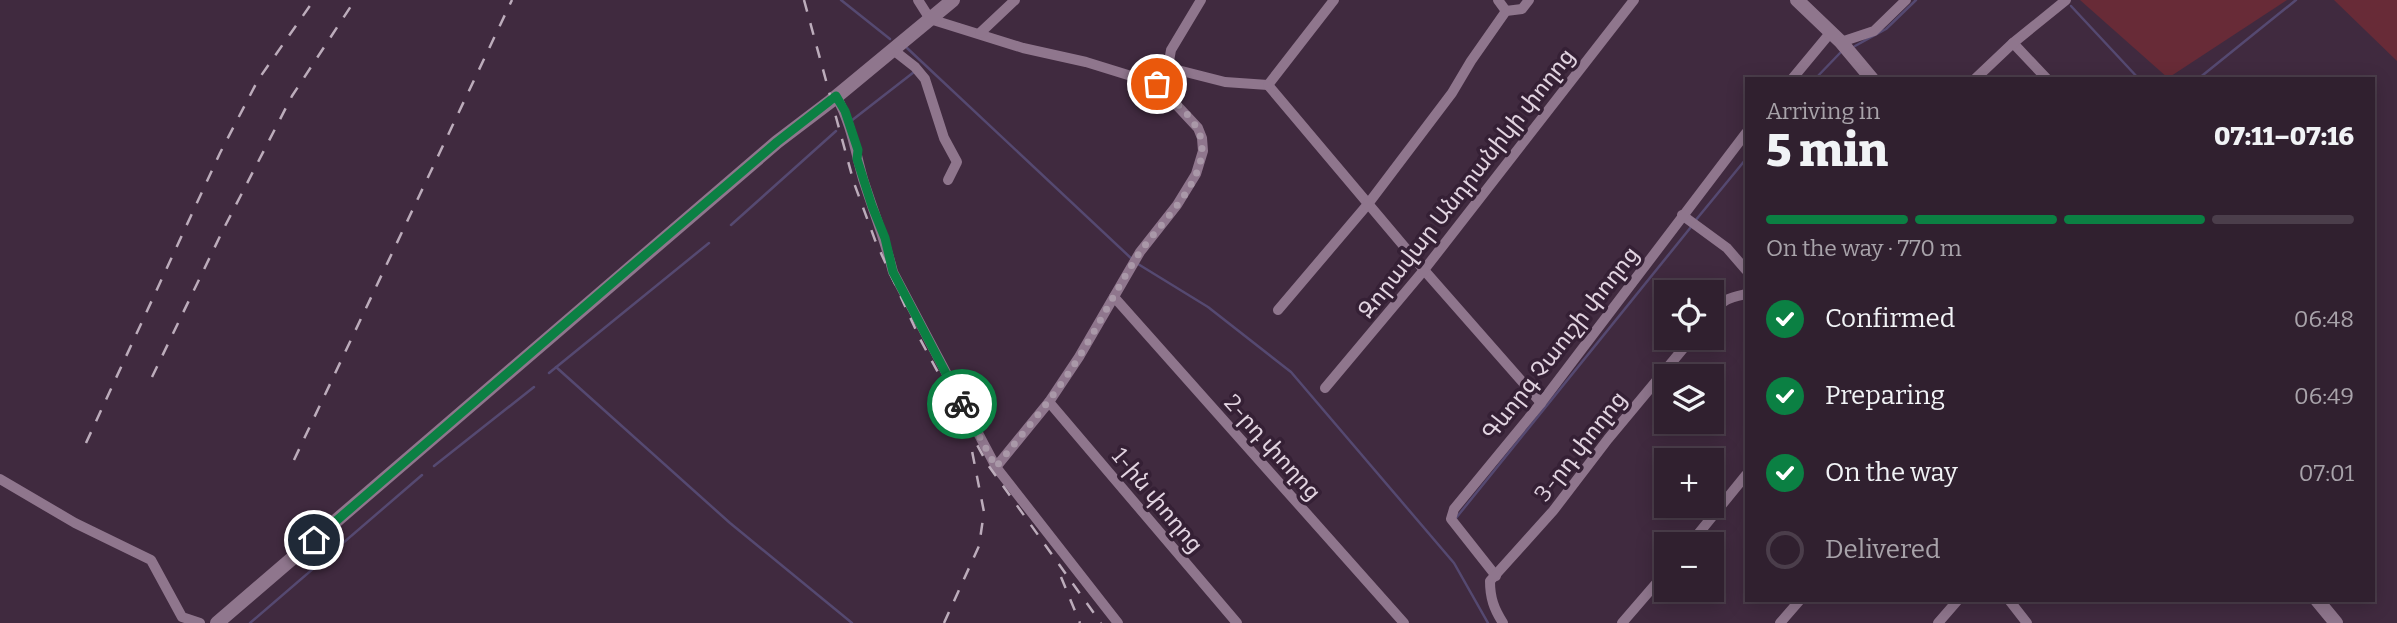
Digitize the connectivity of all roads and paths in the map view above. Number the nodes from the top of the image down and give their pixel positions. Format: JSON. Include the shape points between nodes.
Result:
{"nodes":[{"id":1,"x":918,"y":0,"type":"edge"},
{"id":2,"x":953,"y":0,"type":"edge"},
{"id":3,"x":1015,"y":0,"type":"edge"},
{"id":4,"x":1201,"y":0,"type":"edge"},
{"id":5,"x":1334,"y":0,"type":"edge"},
{"id":6,"x":1499,"y":0,"type":"edge"},
{"id":7,"x":1529,"y":0,"type":"edge"},
{"id":8,"x":1634,"y":0,"type":"edge"},
{"id":9,"x":1797,"y":0,"type":"edge"},
{"id":10,"x":1906,"y":0,"type":"edge"},
{"id":11,"x":2066,"y":0,"type":"edge"},
{"id":12,"x":1506,"y":12,"type":"junction"},
{"id":13,"x":930,"y":19,"type":"junction"},
{"id":14,"x":980,"y":33,"type":"junction"},
{"id":15,"x":1836,"y":37,"type":"junction"},
{"id":16,"x":2013,"y":43,"type":"junction"},
{"id":17,"x":892,"y":50,"type":"junction"},
{"id":18,"x":1168,"y":67,"type":"junction"},
{"id":19,"x":1794,"y":77,"type":"edge"},
{"id":20,"x":1870,"y":77,"type":"edge"},
{"id":21,"x":1977,"y":77,"type":"edge"},
{"id":22,"x":2045,"y":77,"type":"edge"},
{"id":23,"x":1157,"y":84,"type":"junction"},
{"id":24,"x":1268,"y":85,"type":"junction"},
{"id":25,"x":836,"y":96,"type":"junction"},
{"id":26,"x":1745,"y":134,"type":"edge"},
{"id":27,"x":948,"y":180,"type":"dead end"},
{"id":28,"x":1368,"y":204,"type":"junction"},
{"id":29,"x":1682,"y":215,"type":"junction"},
{"id":30,"x":1745,"y":269,"type":"edge"},
{"id":31,"x":1424,"y":270,"type":"junction"},
{"id":32,"x":1745,"y":296,"type":"edge"},
{"id":33,"x":1114,"y":297,"type":"junction"},
{"id":34,"x":1724,"y":300,"type":"edge"},
{"id":35,"x":1278,"y":310,"type":"dead end"},
{"id":36,"x":1682,"y":350,"type":"edge"},
{"id":37,"x":1325,"y":388,"type":"dead end"},
{"id":38,"x":1049,"y":402,"type":"junction"},
{"id":39,"x":1541,"y":403,"type":"junction"},
{"id":40,"x":996,"y":467,"type":"junction"},
{"id":41,"x":1745,"y":476,"type":"edge"},
{"id":42,"x":0,"y":480,"type":"edge"},
{"id":43,"x":1700,"y":532,"type":"edge"},
{"id":44,"x":1496,"y":576,"type":"junction"},
{"id":45,"x":1654,"y":586,"type":"edge"},
{"id":46,"x":1798,"y":602,"type":"edge"},
{"id":47,"x":1956,"y":602,"type":"edge"},
{"id":48,"x":2011,"y":602,"type":"edge"},
{"id":49,"x":2319,"y":602,"type":"edge"},
{"id":50,"x":200,"y":623,"type":"edge"},
{"id":51,"x":217,"y":623,"type":"edge"},
{"id":52,"x":1118,"y":623,"type":"edge"},
{"id":53,"x":1237,"y":623,"type":"edge"},
{"id":54,"x":1404,"y":623,"type":"edge"},
{"id":55,"x":1503,"y":623,"type":"edge"},
{"id":56,"x":1622,"y":623,"type":"edge"},
{"id":57,"x":1780,"y":623,"type":"edge"},
{"id":58,"x":1938,"y":623,"type":"edge"},
{"id":59,"x":2027,"y":623,"type":"edge"},
{"id":60,"x":2336,"y":623,"type":"edge"}],
"edges":[{"from":1,"to":13,"type":"street"},
{"from":2,"to":13,"type":"main road"},
{"from":3,"to":14,"type":"street"},
{"from":4,"to":18,"type":"street","via":[[1171,50]]},
{"from":5,"to":24,"type":"street"},
{"from":6,"to":12,"type":"street"},
{"from":7,"to":12,"type":"street","via":[[1522,9]]},
{"from":8,"to":31,"type":"street","name":"Զորավար Անդրանիկի փողոց"},
{"from":9,"to":15,"type":"main road"},
{"from":10,"to":15,"type":"street","via":[[1874,31]]},
{"from":11,"to":16,"type":"street"},
{"from":12,"to":28,"type":"street"},
{"from":13,"to":14,"type":"street"},
{"from":13,"to":17,"type":"main road"},
{"from":14,"to":23,"type":"street"},
{"from":15,"to":19,"type":"street"},
{"from":15,"to":20,"type":"main road"},
{"from":16,"to":21,"type":"street"},
{"from":16,"to":22,"type":"street"},
{"from":17,"to":25,"type":"main road"},
{"from":17,"to":27,"type":"street","via":[[925,79],[957,162]]},
{"from":18,"to":23,"type":"street","via":[[1162,66]]},
{"from":18,"to":24,"type":"street","via":[[1225,82]]},
{"from":23,"to":33,"type":"street","via":[[1198,128],[1203,151],[1196,174]]},
{"from":24,"to":28,"type":"street"},
{"from":25,"to":40,"type":"street","via":[[858,150],[893,272]]},
{"from":25,"to":51,"type":"main road"},
{"from":26,"to":29,"type":"street","name":"Գևորգ Չաուշի փողոց"},
{"from":28,"to":31,"type":"street"},
{"from":28,"to":35,"type":"street"},
{"from":29,"to":30,"type":"street","via":[[1727,248]]},
{"from":29,"to":39,"type":"street","name":"Գևորգ Չաուշի փողոց"},
{"from":31,"to":37,"type":"street","name":"Զորավար Անդրանիկի փողոց"},
{"from":31,"to":39,"type":"street"},
{"from":32,"to":34,"type":"street"},
{"from":33,"to":38,"type":"street"},
{"from":33,"to":54,"type":"street","name":"2-րդ փողոց"},
{"from":36,"to":44,"type":"street","name":"3-րդ փողոց"},
{"from":38,"to":40,"type":"street"},
{"from":38,"to":53,"type":"street","name":"1-ին փողոց"},
{"from":39,"to":44,"type":"street","name":"Գևորգ Չաուշի փողոց","via":[[1454,509],[1451,519]]},
{"from":40,"to":52,"type":"street"},
{"from":41,"to":43,"type":"street"},
{"from":42,"to":50,"type":"street","via":[[151,560],[182,617]]},
{"from":44,"to":55,"type":"street","via":[[1490,581],[1490,596]]},
{"from":45,"to":56,"type":"street"},
{"from":46,"to":57,"type":"street"},
{"from":47,"to":58,"type":"street"},
{"from":48,"to":59,"type":"street"},
{"from":49,"to":60,"type":"main road"}]}
